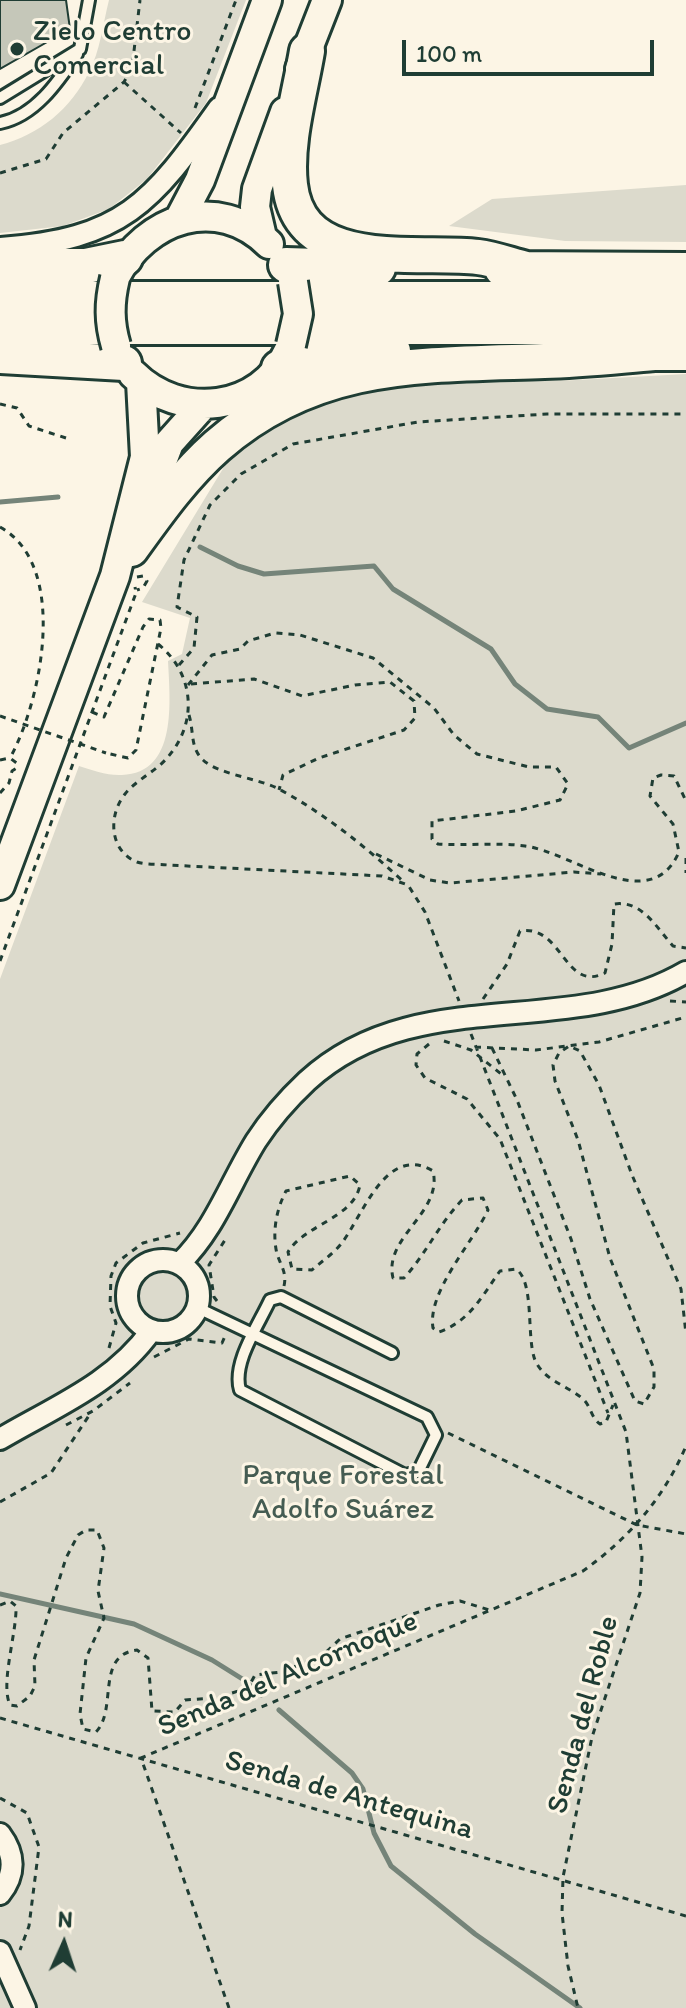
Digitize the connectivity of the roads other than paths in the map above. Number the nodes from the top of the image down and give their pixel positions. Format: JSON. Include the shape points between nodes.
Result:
{"nodes":[{"id":1,"x":89,"y":0,"type":"edge"},
{"id":2,"x":267,"y":0,"type":"edge"},
{"id":3,"x":327,"y":0,"type":"edge"},
{"id":4,"x":80,"y":49,"type":"junction"},
{"id":5,"x":307,"y":51,"type":"junction"},
{"id":6,"x":233,"y":89,"type":"junction"},
{"id":7,"x":0,"y":98,"type":"edge"},
{"id":8,"x":0,"y":123,"type":"edge"},
{"id":9,"x":179,"y":220,"type":"junction"},
{"id":10,"x":262,"y":237,"type":"junction"},
{"id":11,"x":0,"y":248,"type":"edge"},
{"id":12,"x":0,"y":266,"type":"edge"},
{"id":13,"x":120,"y":268,"type":"junction"},
{"id":14,"x":526,"y":269,"type":"junction"},
{"id":15,"x":686,"y":270,"type":"edge"},
{"id":16,"x":290,"y":274,"type":"junction"},
{"id":17,"x":0,"y":300,"type":"edge"},
{"id":18,"x":686,"y":300,"type":"edge"},
{"id":19,"x":0,"y":326,"type":"edge"},
{"id":20,"x":686,"y":326,"type":"edge"},
{"id":21,"x":670,"y":353,"type":"edge"},
{"id":22,"x":0,"y":356,"type":"edge"},
{"id":23,"x":285,"y":356,"type":"junction"},
{"id":24,"x":127,"y":364,"type":"junction"},
{"id":25,"x":203,"y":405,"type":"junction"},
{"id":26,"x":128,"y":572,"type":"junction"},
{"id":27,"x":0,"y":885,"type":"edge"},
{"id":28,"x":686,"y":972,"type":"edge"},
{"id":29,"x":180,"y":1263,"type":"junction"},
{"id":30,"x":198,"y":1308,"type":"junction"},
{"id":31,"x":151,"y":1331,"type":"junction"},
{"id":32,"x":254,"y":1336,"type":"junction"},
{"id":33,"x":392,"y":1353,"type":"dead end"},
{"id":34,"x":0,"y":1439,"type":"edge"},
{"id":35,"x":0,"y":1834,"type":"edge"},
{"id":36,"x":0,"y":1894,"type":"edge"},
{"id":37,"x":0,"y":1952,"type":"edge"},
{"id":38,"x":25,"y":2008,"type":"edge"}],
"edges":[{"from":1,"to":4,"type":"lane"},
{"from":2,"to":6,"type":"main road"},
{"from":3,"to":5,"type":"main road"},
{"from":4,"to":7,"type":"lane"},
{"from":4,"to":8,"type":"lane","via":[[55,86],[18,120]]},
{"from":5,"to":10,"type":"main road","via":[[257,189]]},
{"from":5,"to":14,"type":"highway","via":[[289,163],[290,188],[300,214],[320,237],[349,250],[479,257]]},
{"from":6,"to":9,"type":"main road","via":[[200,180]]},
{"from":6,"to":11,"type":"street","via":[[172,173],[132,211],[90,234],[46,245]]},
{"from":9,"to":10,"type":"main road","via":[[223,219]]},
{"from":9,"to":13,"type":"main road","via":[[149,235]]},
{"from":10,"to":16,"type":"main road"},
{"from":12,"to":13,"type":"highway"},
{"from":13,"to":24,"type":"main road","bridge":true,"via":[[109,301]]},
{"from":14,"to":15,"type":"highway"},
{"from":14,"to":16,"type":"highway"},
{"from":16,"to":23,"type":"main road","bridge":true,"via":[[298,314]]},
{"from":17,"to":18,"type":"highway"},
{"from":19,"to":20,"type":"highway"},
{"from":21,"to":23,"type":"highway"},
{"from":21,"to":26,"type":"highway","via":[[393,367],[310,389],[217,446],[168,498]]},
{"from":22,"to":24,"type":"highway"},
{"from":23,"to":25,"type":"main road","via":[[240,398]]},
{"from":24,"to":25,"type":"main road","via":[[170,398]]},
{"from":24,"to":26,"type":"main road","via":[[145,457]]},
{"from":25,"to":26,"type":"main road","via":[[166,449]]},
{"from":26,"to":27,"type":"main road"},
{"from":28,"to":29,"type":"street","via":[[616,999],[429,1022],[363,1043],[308,1080],[258,1139],[201,1243]]},
{"from":29,"to":30,"type":"street","via":[[197,1282]]},
{"from":29,"to":31,"type":"street","via":[[160,1259],[143,1265],[130,1279],[130,1312]]},
{"from":30,"to":31,"type":"street","via":[[179,1329]]},
{"from":30,"to":32,"type":"lane"},
{"from":31,"to":34,"type":"street","via":[[133,1355],[89,1391]]},
{"from":32,"to":32,"type":"lane","via":[[236,1376],[240,1390],[405,1475],[418,1472],[436,1435],[427,1417]]},
{"from":32,"to":33,"type":"lane","via":[[270,1300],[281,1297]]},
{"from":35,"to":36,"type":"street","via":[[12,1869]]},
{"from":37,"to":38,"type":"street"}]}
